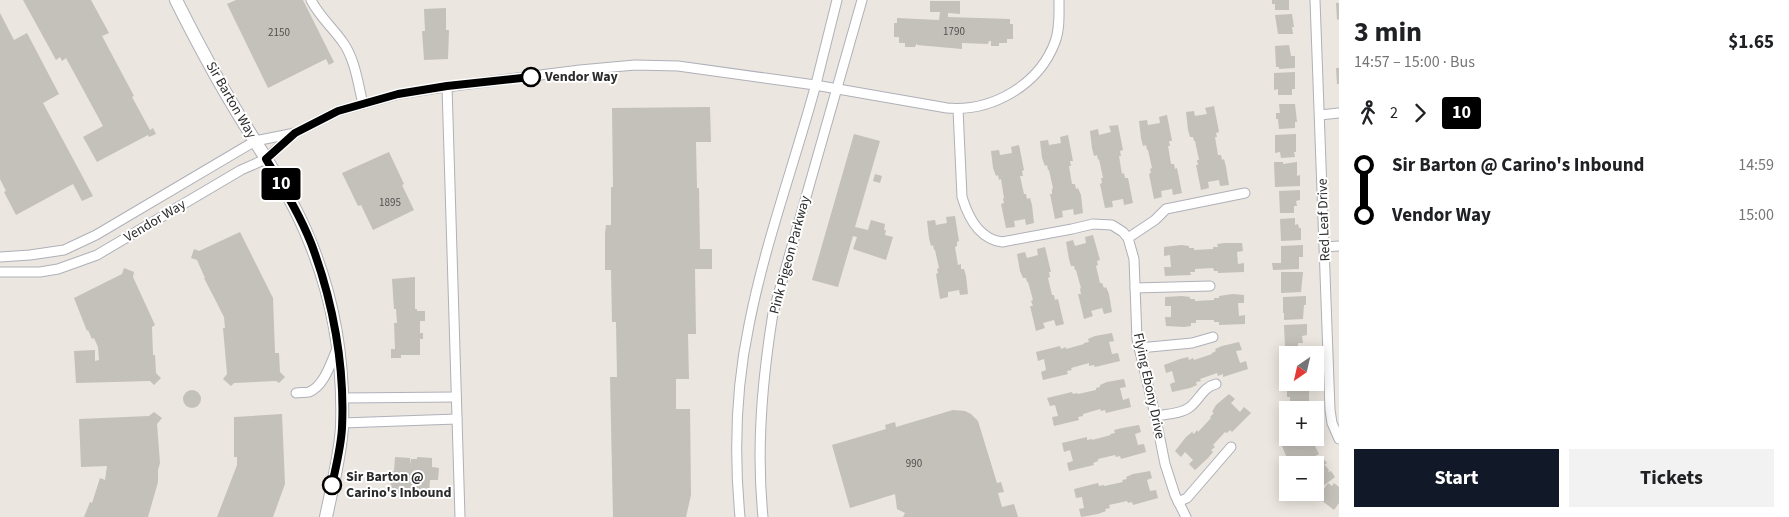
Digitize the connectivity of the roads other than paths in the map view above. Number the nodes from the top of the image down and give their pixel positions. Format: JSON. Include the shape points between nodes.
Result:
{"nodes":[{"id":1,"x":176,"y":0,"type":"edge"},
{"id":2,"x":311,"y":0,"type":"edge"},
{"id":3,"x":837,"y":0,"type":"edge"},
{"id":4,"x":862,"y":0,"type":"edge"},
{"id":5,"x":1059,"y":0,"type":"edge"},
{"id":6,"x":1315,"y":0,"type":"edge"},
{"id":7,"x":815,"y":85,"type":"junction"},
{"id":8,"x":447,"y":86,"type":"junction"},
{"id":9,"x":837,"y":89,"type":"junction"},
{"id":10,"x":363,"y":104,"type":"junction"},
{"id":11,"x":958,"y":109,"type":"junction"},
{"id":12,"x":1339,"y":114,"type":"edge"},
{"id":13,"x":1320,"y":115,"type":"junction"},
{"id":14,"x":295,"y":133,"type":"junction"},
{"id":15,"x":255,"y":142,"type":"junction"},
{"id":16,"x":266,"y":159,"type":"junction"},
{"id":17,"x":1246,"y":193,"type":"dead end"},
{"id":18,"x":1128,"y":238,"type":"junction"},
{"id":19,"x":1339,"y":246,"type":"edge"},
{"id":20,"x":1325,"y":247,"type":"junction"},
{"id":21,"x":0,"y":257,"type":"edge"},
{"id":22,"x":0,"y":272,"type":"edge"},
{"id":23,"x":1210,"y":286,"type":"dead end"},
{"id":24,"x":1135,"y":288,"type":"junction"},
{"id":25,"x":1213,"y":337,"type":"dead end"},
{"id":26,"x":338,"y":347,"type":"junction"},
{"id":27,"x":1139,"y":348,"type":"junction"},
{"id":28,"x":1216,"y":384,"type":"dead end"},
{"id":29,"x":1334,"y":392,"type":"edge"},
{"id":30,"x":296,"y":393,"type":"dead end"},
{"id":31,"x":456,"y":397,"type":"junction"},
{"id":32,"x":342,"y":398,"type":"junction"},
{"id":33,"x":1156,"y":416,"type":"junction"},
{"id":34,"x":457,"y":419,"type":"junction"},
{"id":35,"x":342,"y":423,"type":"junction"},
{"id":36,"x":1339,"y":439,"type":"edge"},
{"id":37,"x":1231,"y":447,"type":"dead end"},
{"id":38,"x":1178,"y":502,"type":"junction"},
{"id":39,"x":326,"y":517,"type":"edge"},
{"id":40,"x":460,"y":517,"type":"edge"},
{"id":41,"x":740,"y":517,"type":"edge"},
{"id":42,"x":763,"y":517,"type":"edge"},
{"id":43,"x":1186,"y":517,"type":"edge"}],
"edges":[{"from":1,"to":15,"type":"main road","name":"Sir Barton Way"},
{"from":2,"to":10,"type":"street","via":[[343,41]]},
{"from":3,"to":7,"type":"street","name":"Pink Pigeon Parkway"},
{"from":4,"to":9,"type":"street","name":"Pink Pigeon Parkway"},
{"from":5,"to":11,"type":"street","name":"Vendor Way","via":[[1055,42],[1033,76],[1004,97]]},
{"from":6,"to":13,"type":"street","name":"Red Leaf Drive"},
{"from":7,"to":8,"type":"street","name":"Vendor Way","via":[[678,66],[635,65]]},
{"from":7,"to":9,"type":"street","name":"Vendor Way"},
{"from":7,"to":41,"type":"street","name":"Pink Pigeon Parkway","via":[[749,325],[739,403]]},
{"from":8,"to":10,"type":"street","name":"Vendor Way"},
{"from":8,"to":31,"type":"street"},
{"from":9,"to":11,"type":"street","name":"Vendor Way"},
{"from":9,"to":42,"type":"street","name":"Pink Pigeon Parkway","via":[[773,314],[765,363],[760,449]]},
{"from":10,"to":14,"type":"street","name":"Vendor Way","via":[[338,111]]},
{"from":11,"to":18,"type":"street","via":[[962,197],[974,224],[992,241],[1002,242],[1093,224],[1112,225]]},
{"from":12,"to":13,"type":"street"},
{"from":13,"to":20,"type":"street","name":"Red Leaf Drive"},
{"from":14,"to":15,"type":"street","name":"Vendor Way"},
{"from":14,"to":16,"type":"street","name":"Vendor Way"},
{"from":15,"to":16,"type":"main road","name":"Sir Barton Way"},
{"from":15,"to":21,"type":"street","name":"Vendor Way","via":[[80,243],[64,250]]},
{"from":16,"to":22,"type":"street","name":"Vendor Way","via":[[76,264],[40,272]]},
{"from":16,"to":26,"type":"main road","name":"Sir Barton Way","via":[[288,195],[310,242],[327,292]]},
{"from":17,"to":18,"type":"street","via":[[1166,209]]},
{"from":18,"to":24,"type":"street","name":"Flying Ebony Drive","via":[[1134,259]]},
{"from":19,"to":20,"type":"street"},
{"from":20,"to":29,"type":"street","name":"Red Leaf Drive"},
{"from":23,"to":24,"type":"street"},
{"from":24,"to":27,"type":"street","name":"Flying Ebony Drive"},
{"from":25,"to":27,"type":"street","via":[[1192,343]]},
{"from":26,"to":30,"type":"street","via":[[318,386],[308,392]]},
{"from":26,"to":32,"type":"main road","name":"Sir Barton Way"},
{"from":27,"to":33,"type":"street","name":"Flying Ebony Drive"},
{"from":28,"to":33,"type":"street","via":[[1205,389],[1184,411]]},
{"from":29,"to":36,"type":"street","name":"Red Leaf Drive","via":[[1332,423]]},
{"from":31,"to":32,"type":"street"},
{"from":31,"to":34,"type":"street"},
{"from":32,"to":35,"type":"main road","name":"Sir Barton Way"},
{"from":33,"to":38,"type":"street","name":"Flying Ebony Drive","via":[[1165,464]]},
{"from":34,"to":35,"type":"street"},
{"from":34,"to":40,"type":"street"},
{"from":35,"to":39,"type":"main road","name":"Sir Barton Way"},
{"from":37,"to":38,"type":"street","via":[[1187,498]]},
{"from":38,"to":43,"type":"street","name":"Flying Ebony Drive"}]}
